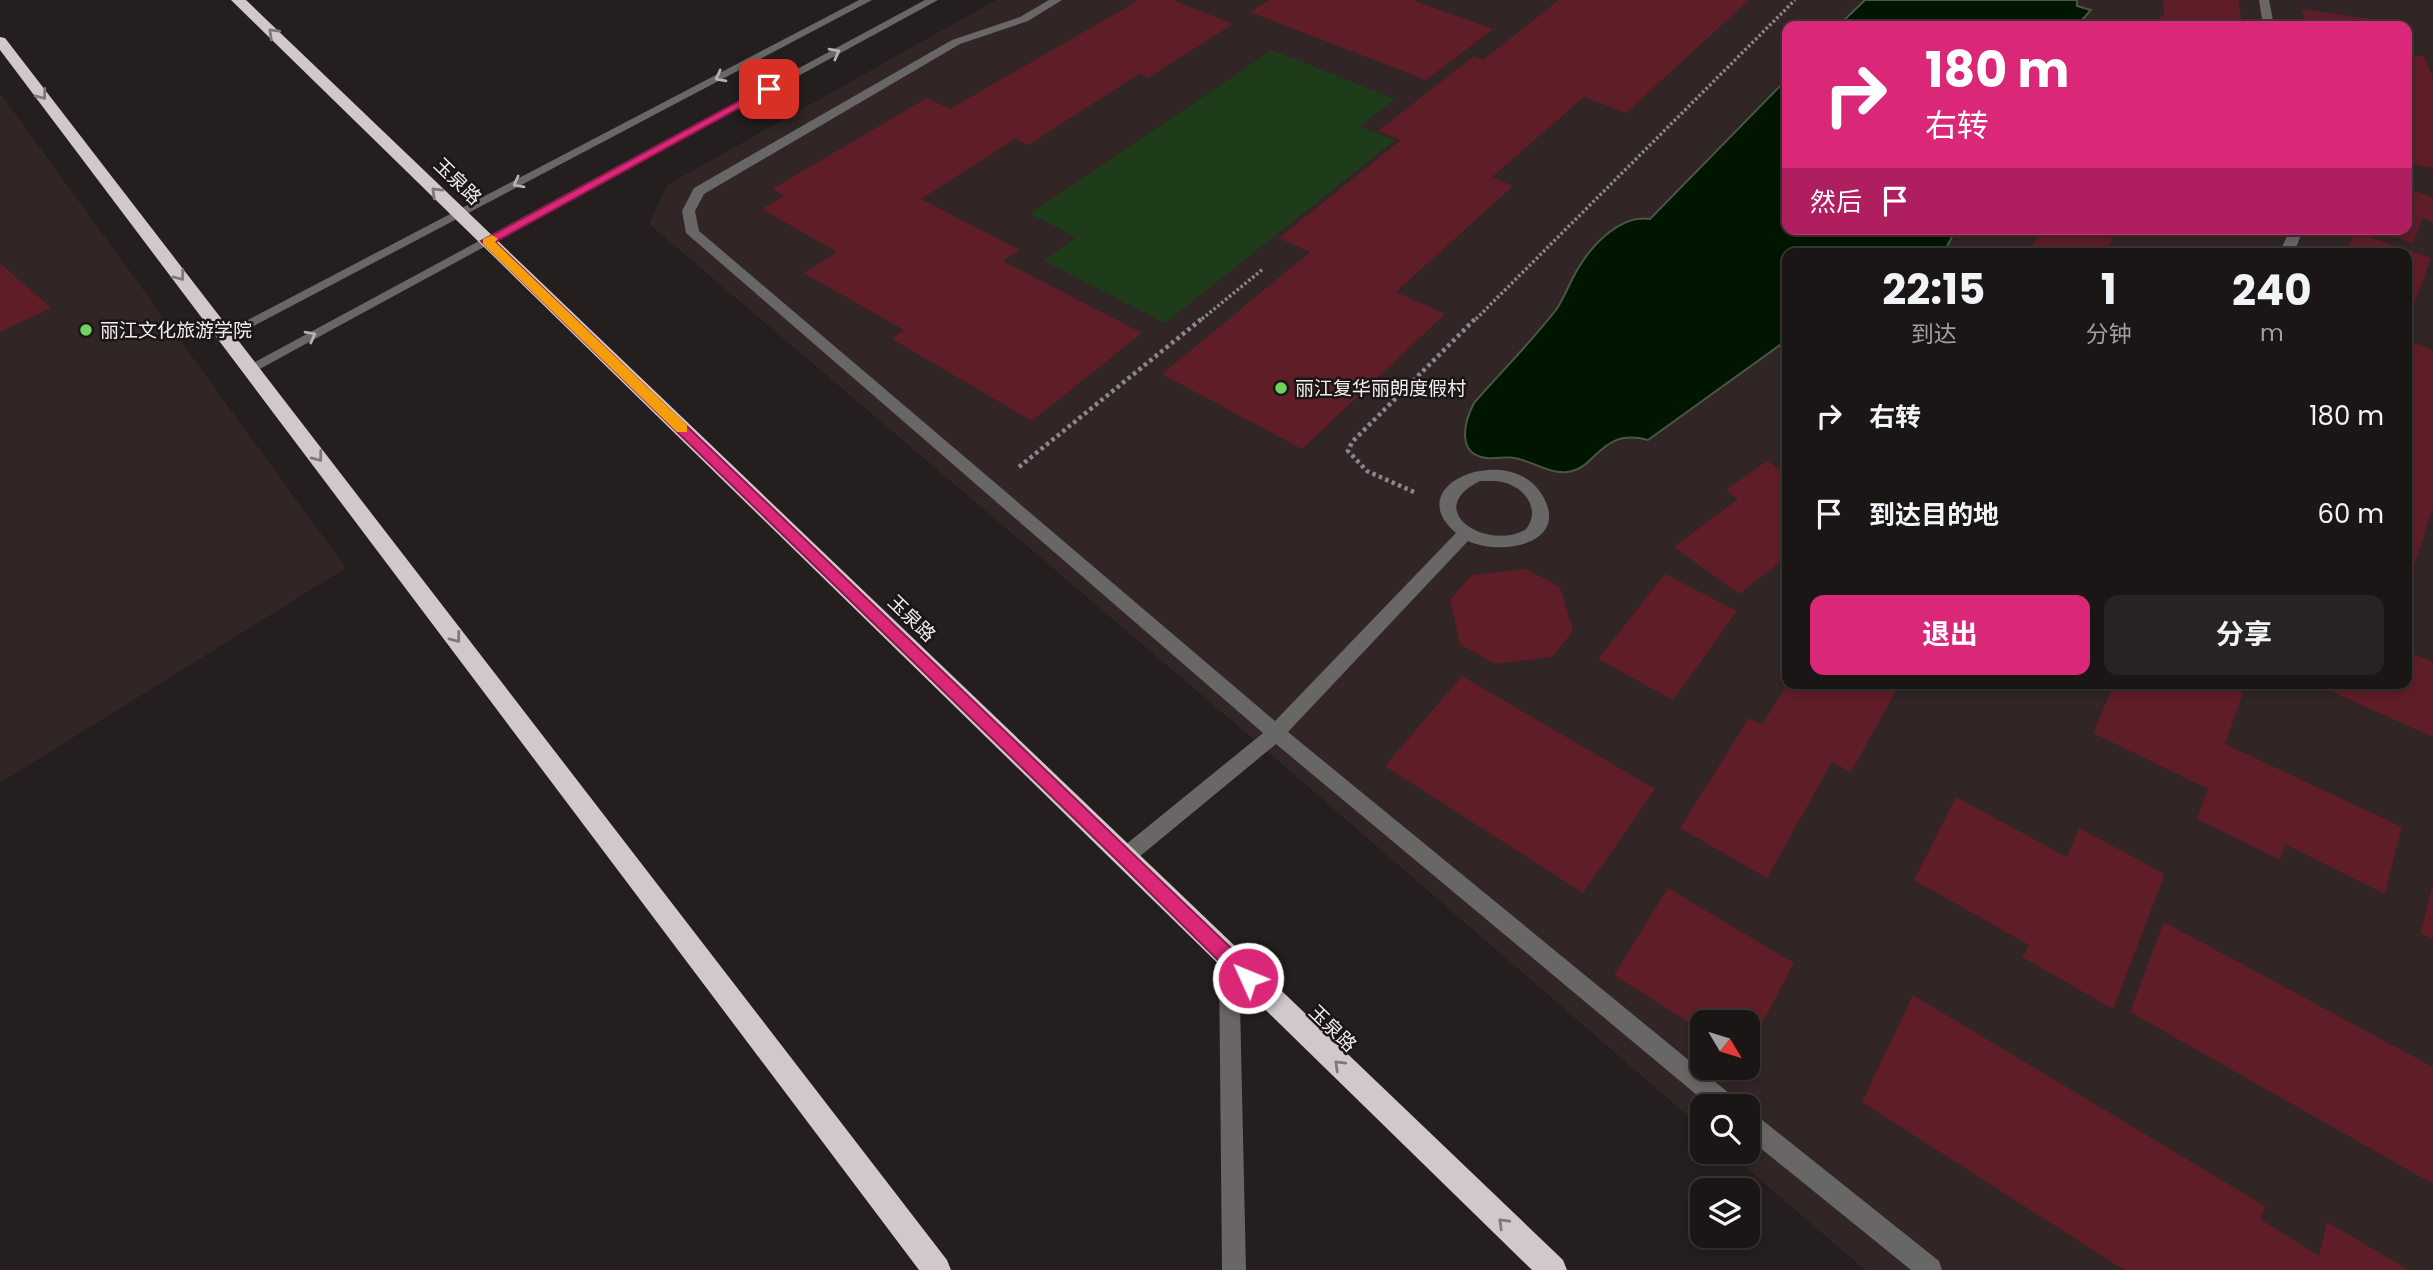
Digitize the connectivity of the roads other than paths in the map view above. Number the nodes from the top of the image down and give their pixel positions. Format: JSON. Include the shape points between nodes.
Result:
{"nodes":[{"id":1,"x":238,"y":0,"type":"edge"},
{"id":2,"x":867,"y":0,"type":"edge"},
{"id":3,"x":933,"y":0,"type":"edge"},
{"id":4,"x":1057,"y":0,"type":"edge"},
{"id":5,"x":2264,"y":0,"type":"edge"},
{"id":6,"x":2268,"y":21,"type":"edge"},
{"id":7,"x":0,"y":41,"type":"edge"},
{"id":8,"x":459,"y":214,"type":"junction"},
{"id":9,"x":487,"y":241,"type":"junction"},
{"id":10,"x":226,"y":335,"type":"junction"},
{"id":11,"x":251,"y":369,"type":"junction"},
{"id":12,"x":1465,"y":534,"type":"junction"},
{"id":13,"x":1276,"y":733,"type":"junction"},
{"id":14,"x":1126,"y":856,"type":"junction"},
{"id":15,"x":1229,"y":960,"type":"junction"},
{"id":16,"x":1712,"y":1094,"type":"edge"},
{"id":17,"x":1760,"y":1133,"type":"edge"},
{"id":18,"x":937,"y":1270,"type":"edge"},
{"id":19,"x":1234,"y":1270,"type":"edge"},
{"id":20,"x":1553,"y":1270,"type":"edge"},
{"id":21,"x":1930,"y":1270,"type":"edge"}],
"edges":[{"from":8,"to":1,"type":"highway","name":"玉泉路","one_way":true},
{"from":2,"to":8,"type":"street","one_way":true},
{"from":9,"to":3,"type":"street","one_way":true},
{"from":4,"to":13,"type":"street","via":[[1024,19],[956,42],[699,191],[687,213],[688,223],[693,233]]},
{"from":5,"to":6,"type":"street"},
{"from":7,"to":10,"type":"highway","one_way":true},
{"from":8,"to":9,"type":"highway","name":"玉泉路"},
{"from":8,"to":10,"type":"street"},
{"from":11,"to":9,"type":"street","one_way":true},
{"from":9,"to":14,"type":"highway","name":"玉泉路"},
{"from":10,"to":11,"type":"highway"},
{"from":11,"to":18,"type":"highway","one_way":true},
{"from":12,"to":12,"type":"street","via":[[1451,521],[1445,506],[1449,492],[1460,481],[1488,475],[1518,481],[1541,505],[1542,518],[1524,539],[1494,544]]},
{"from":12,"to":13,"type":"street"},
{"from":13,"to":14,"type":"street"},
{"from":13,"to":16,"type":"street"},
{"from":14,"to":15,"type":"highway","name":"玉泉路"},
{"from":15,"to":19,"type":"street"},
{"from":20,"to":15,"type":"highway","name":"玉泉路","one_way":true},
{"from":17,"to":21,"type":"street"}]}
